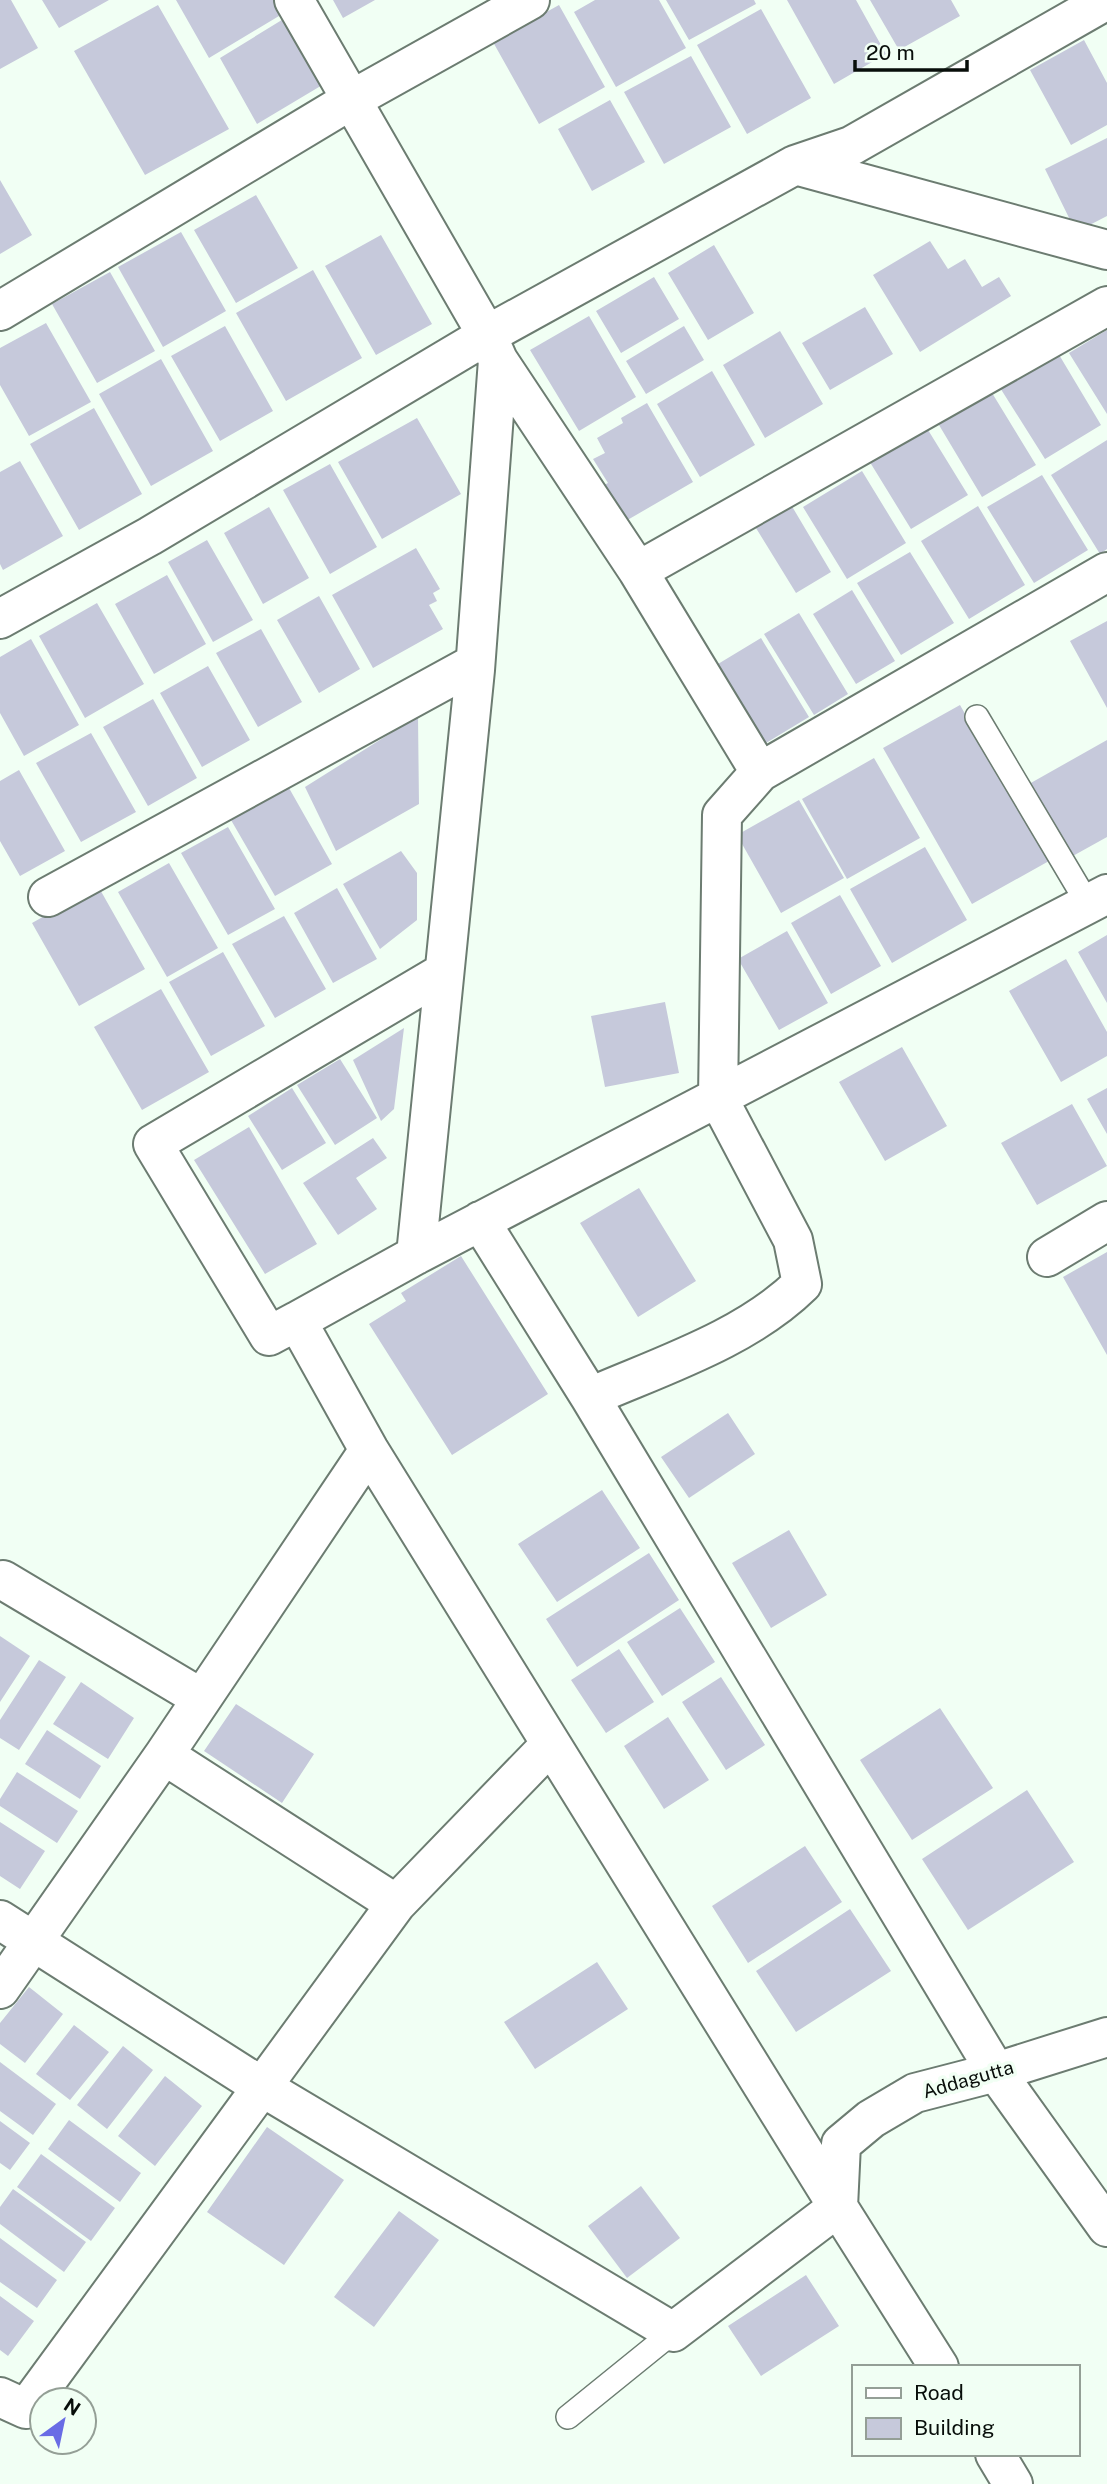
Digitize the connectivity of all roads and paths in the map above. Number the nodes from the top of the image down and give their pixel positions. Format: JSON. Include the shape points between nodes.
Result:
{"nodes":[{"id":1,"x":294,"y":0,"type":"edge"},
{"id":2,"x":530,"y":0,"type":"edge"},
{"id":3,"x":1107,"y":0,"type":"edge"},
{"id":4,"x":351,"y":100,"type":"junction"},
{"id":5,"x":795,"y":165,"type":"junction"},
{"id":6,"x":1107,"y":250,"type":"edge"},
{"id":7,"x":1107,"y":306,"type":"edge"},
{"id":8,"x":0,"y":311,"type":"edge"},
{"id":9,"x":492,"y":348,"type":"junction"},
{"id":10,"x":639,"y":571,"type":"junction"},
{"id":11,"x":1107,"y":572,"type":"edge"},
{"id":12,"x":0,"y":619,"type":"edge"},
{"id":13,"x":474,"y":664,"type":"junction"},
{"id":14,"x":976,"y":717,"type":"dead end"},
{"id":15,"x":760,"y":772,"type":"junction"},
{"id":16,"x":48,"y":897,"type":"dead end"},
{"id":17,"x":1098,"y":899,"type":"edge"},
{"id":18,"x":444,"y":972,"type":"junction"},
{"id":19,"x":718,"y":1098,"type":"junction"},
{"id":20,"x":481,"y":1221,"type":"junction"},
{"id":21,"x":1107,"y":1221,"type":"edge"},
{"id":22,"x":416,"y":1255,"type":"junction"},
{"id":23,"x":1047,"y":1257,"type":"dead end"},
{"id":24,"x":297,"y":1321,"type":"junction"},
{"id":25,"x":590,"y":1397,"type":"junction"},
{"id":26,"x":369,"y":1450,"type":"junction"},
{"id":27,"x":3,"y":1580,"type":"dead end"},
{"id":28,"x":201,"y":1698,"type":"junction"},
{"id":29,"x":550,"y":1745,"type":"junction"},
{"id":30,"x":164,"y":1755,"type":"junction"},
{"id":31,"x":396,"y":1904,"type":"junction"},
{"id":32,"x":0,"y":1920,"type":"edge"},
{"id":33,"x":34,"y":1943,"type":"junction"},
{"id":34,"x":0,"y":1989,"type":"edge"},
{"id":35,"x":1107,"y":2037,"type":"edge"},
{"id":36,"x":996,"y":2073,"type":"junction"},
{"id":37,"x":262,"y":2087,"type":"junction"},
{"id":38,"x":838,"y":2207,"type":"junction"},
{"id":39,"x":1107,"y":2227,"type":"edge"},
{"id":40,"x":673,"y":2332,"type":"junction"},
{"id":41,"x":938,"y":2365,"type":"edge"},
{"id":42,"x":0,"y":2397,"type":"edge"},
{"id":43,"x":568,"y":2417,"type":"dead end"},
{"id":44,"x":996,"y":2456,"type":"edge"},
{"id":45,"x":1013,"y":2484,"type":"edge"}],
"edges":[{"from":1,"to":4,"type":"street"},
{"from":2,"to":4,"type":"street"},
{"from":3,"to":5,"type":"street","via":[[851,146]]},
{"from":4,"to":8,"type":"street"},
{"from":4,"to":9,"type":"street"},
{"from":5,"to":6,"type":"street"},
{"from":5,"to":9,"type":"street"},
{"from":7,"to":10,"type":"street"},
{"from":9,"to":10,"type":"street"},
{"from":9,"to":12,"type":"street"},
{"from":9,"to":13,"type":"street"},
{"from":10,"to":15,"type":"street"},
{"from":11,"to":15,"type":"street"},
{"from":13,"to":16,"type":"street"},
{"from":13,"to":18,"type":"street"},
{"from":14,"to":17,"type":"lane"},
{"from":15,"to":19,"type":"street","via":[[722,815]]},
{"from":17,"to":19,"type":"street"},
{"from":18,"to":22,"type":"street"},
{"from":18,"to":24,"type":"street","via":[[153,1144],[269,1336]]},
{"from":19,"to":20,"type":"street"},
{"from":19,"to":25,"type":"street","via":[[793,1240],[802,1284],[777,1308]]},
{"from":20,"to":22,"type":"street"},
{"from":20,"to":25,"type":"street"},
{"from":21,"to":23,"type":"street"},
{"from":22,"to":24,"type":"street"},
{"from":24,"to":26,"type":"street"},
{"from":25,"to":36,"type":"street"},
{"from":26,"to":28,"type":"street"},
{"from":26,"to":29,"type":"street"},
{"from":27,"to":28,"type":"street"},
{"from":28,"to":30,"type":"street"},
{"from":29,"to":31,"type":"street"},
{"from":29,"to":38,"type":"street"},
{"from":30,"to":31,"type":"street"},
{"from":30,"to":33,"type":"street"},
{"from":31,"to":37,"type":"street"},
{"from":32,"to":33,"type":"street"},
{"from":33,"to":34,"type":"street"},
{"from":33,"to":37,"type":"street"},
{"from":35,"to":36,"type":"street","name":"Addagutta"},
{"from":36,"to":38,"type":"street","name":"Addagutta","via":[[915,2093],[871,2119],[841,2144]]},
{"from":36,"to":39,"type":"street"},
{"from":37,"to":40,"type":"street"},
{"from":37,"to":42,"type":"street","via":[[26,2409]]},
{"from":38,"to":40,"type":"street"},
{"from":38,"to":41,"type":"street"},
{"from":40,"to":43,"type":"lane"},
{"from":44,"to":45,"type":"street"}]}
